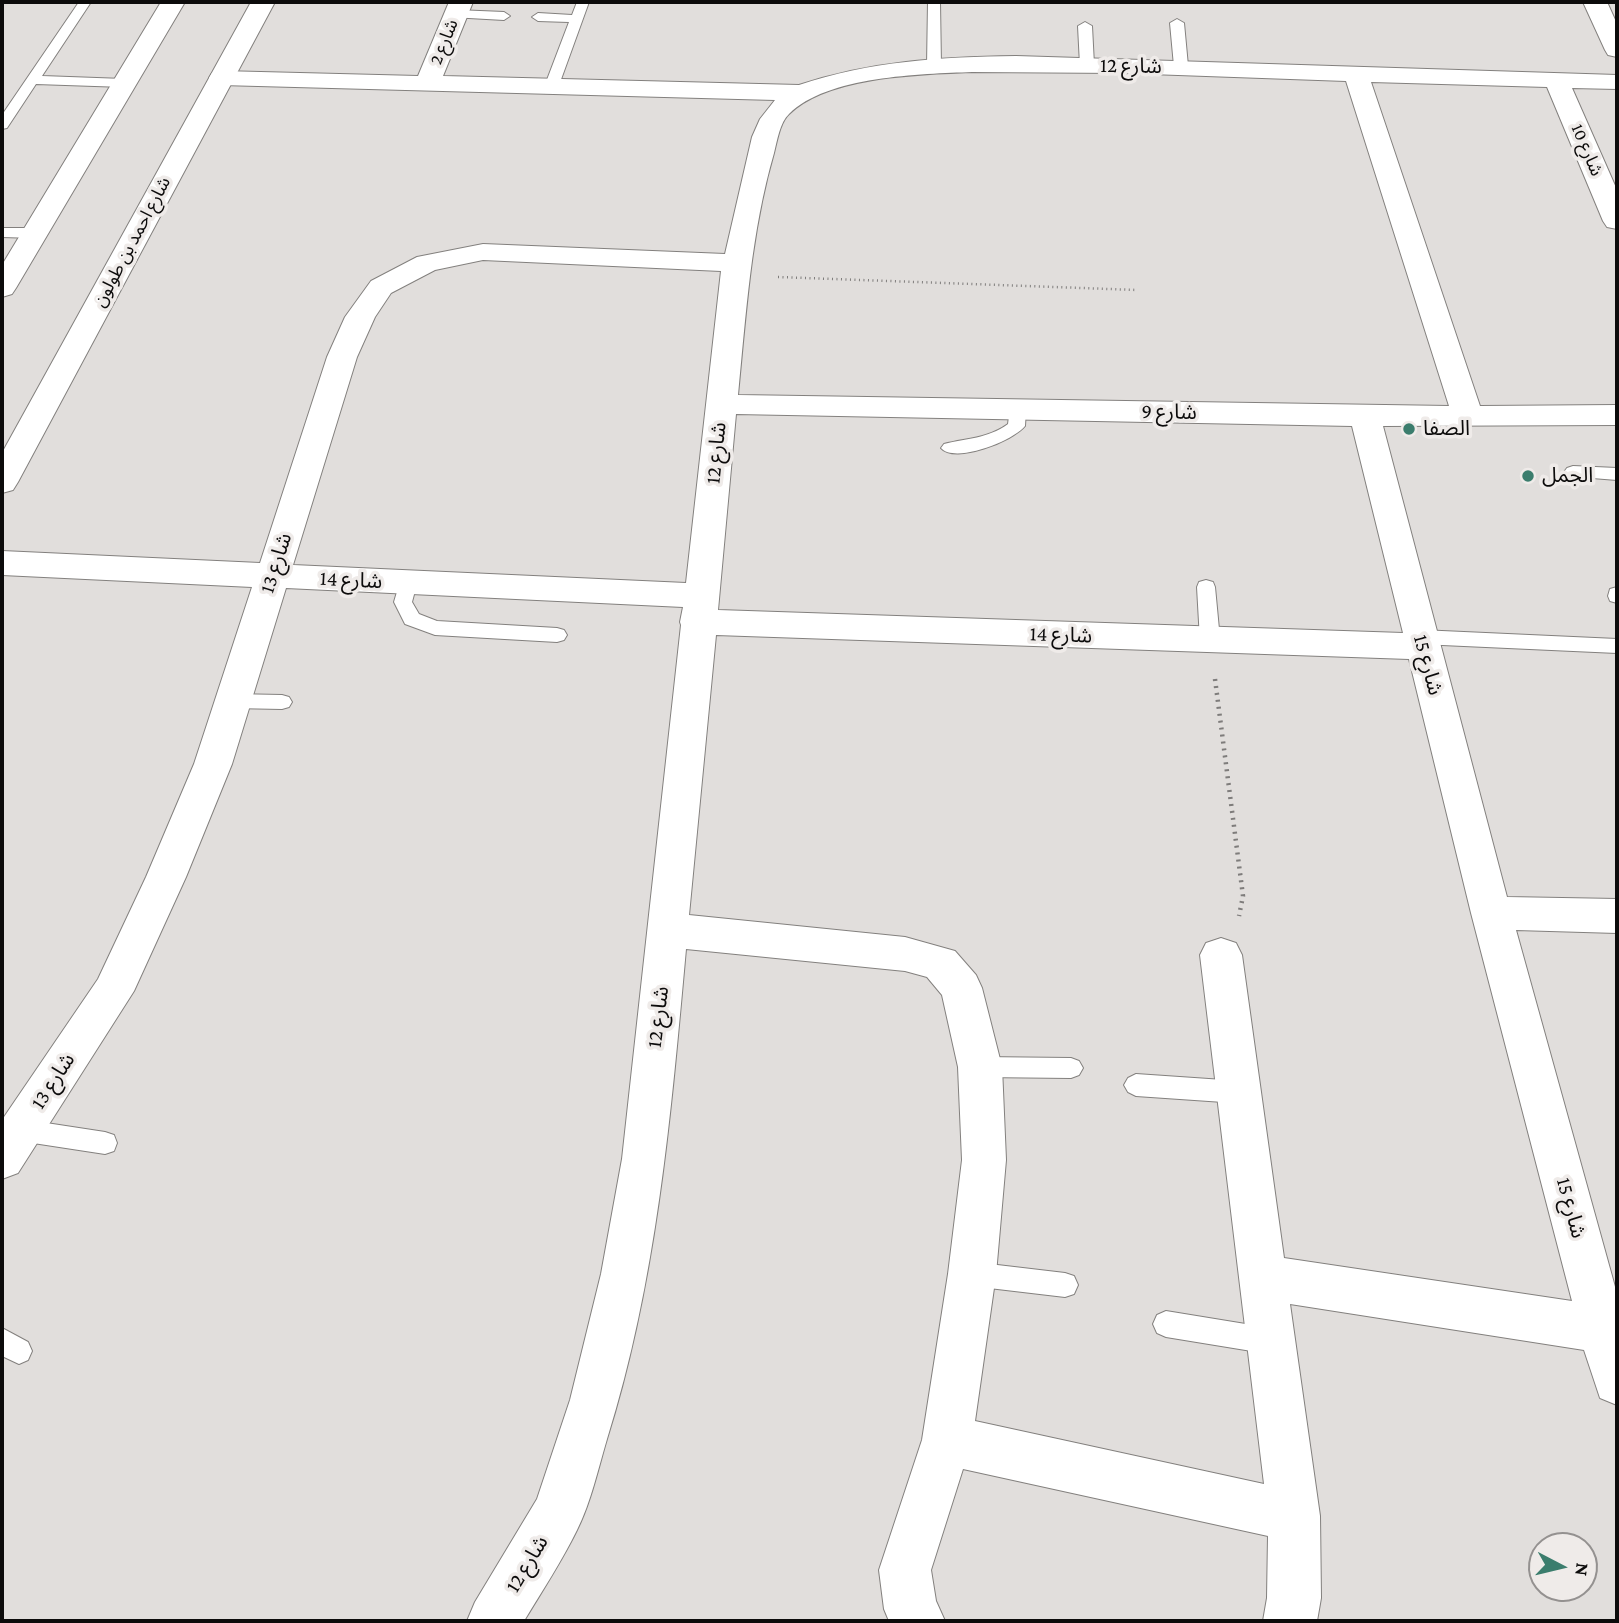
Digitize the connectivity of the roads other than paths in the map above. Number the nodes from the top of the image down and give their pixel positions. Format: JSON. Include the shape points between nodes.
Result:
{"nodes":[{"id":1,"x":85,"y":2,"type":"edge"},
{"id":2,"x":173,"y":2,"type":"edge"},
{"id":3,"x":263,"y":2,"type":"edge"},
{"id":4,"x":583,"y":2,"type":"edge"},
{"id":5,"x":934,"y":2,"type":"edge"},
{"id":6,"x":1595,"y":2,"type":"edge"},
{"id":7,"x":458,"y":8,"type":"edge"},
{"id":8,"x":504,"y":16,"type":"dead end"},
{"id":9,"x":538,"y":17,"type":"dead end"},
{"id":10,"x":577,"y":19,"type":"junction"},
{"id":11,"x":1177,"y":23,"type":"dead end"},
{"id":12,"x":1085,"y":26,"type":"dead end"},
{"id":13,"x":1617,"y":50,"type":"edge"},
{"id":14,"x":1087,"y":65,"type":"junction"},
{"id":15,"x":934,"y":66,"type":"junction"},
{"id":16,"x":1181,"y":66,"type":"junction"},
{"id":17,"x":1356,"y":74,"type":"junction"},
{"id":18,"x":221,"y":78,"type":"junction"},
{"id":19,"x":1556,"y":79,"type":"junction"},
{"id":20,"x":32,"y":80,"type":"junction"},
{"id":21,"x":428,"y":82,"type":"junction"},
{"id":22,"x":1617,"y":82,"type":"edge"},
{"id":23,"x":124,"y":83,"type":"junction"},
{"id":24,"x":552,"y":85,"type":"junction"},
{"id":25,"x":799,"y":93,"type":"junction"},
{"id":26,"x":2,"y":125,"type":"edge"},
{"id":27,"x":1609,"y":183,"type":"edge"},
{"id":28,"x":1617,"y":221,"type":"edge"},
{"id":29,"x":2,"y":232,"type":"edge"},
{"id":30,"x":35,"y":233,"type":"junction"},
{"id":31,"x":736,"y":269,"type":"junction"},
{"id":32,"x":2,"y":288,"type":"edge"},
{"id":33,"x":722,"y":404,"type":"junction"},
{"id":34,"x":1018,"y":409,"type":"junction"},
{"id":35,"x":1467,"y":414,"type":"junction"},
{"id":36,"x":1617,"y":415,"type":"edge"},
{"id":37,"x":1365,"y":416,"type":"junction"},
{"id":38,"x":950,"y":448,"type":"dead end"},
{"id":39,"x":1573,"y":472,"type":"dead end"},
{"id":40,"x":1617,"y":474,"type":"edge"},
{"id":41,"x":2,"y":482,"type":"edge"},
{"id":42,"x":2,"y":563,"type":"edge"},
{"id":43,"x":272,"y":577,"type":"junction"},
{"id":44,"x":408,"y":583,"type":"junction"},
{"id":45,"x":1206,"y":587,"type":"dead end"},
{"id":46,"x":699,"y":609,"type":"junction"},
{"id":47,"x":556,"y":635,"type":"dead end"},
{"id":48,"x":1210,"y":640,"type":"junction"},
{"id":49,"x":1422,"y":642,"type":"junction"},
{"id":50,"x":1617,"y":646,"type":"edge"},
{"id":51,"x":232,"y":702,"type":"junction"},
{"id":52,"x":282,"y":702,"type":"dead end"},
{"id":53,"x":1491,"y":913,"type":"junction"},
{"id":54,"x":1617,"y":916,"type":"edge"},
{"id":55,"x":669,"y":930,"type":"junction"},
{"id":56,"x":1221,"y":955,"type":"road end"},
{"id":57,"x":980,"y":1067,"type":"junction"},
{"id":58,"x":1071,"y":1068,"type":"dead end"},
{"id":59,"x":1136,"y":1085,"type":"dead end"},
{"id":60,"x":1238,"y":1092,"type":"junction"},
{"id":61,"x":20,"y":1130,"type":"junction"},
{"id":62,"x":105,"y":1143,"type":"dead end"},
{"id":63,"x":2,"y":1158,"type":"edge"},
{"id":64,"x":972,"y":1274,"type":"junction"},
{"id":65,"x":1261,"y":1277,"type":"junction"},
{"id":66,"x":1065,"y":1285,"type":"dead end"},
{"id":67,"x":1166,"y":1324,"type":"dead end"},
{"id":68,"x":1603,"y":1329,"type":"junction"},
{"id":69,"x":1270,"y":1341,"type":"junction"},
{"id":70,"x":1617,"y":1381,"type":"edge"},
{"id":71,"x":947,"y":1440,"type":"junction"},
{"id":72,"x":1294,"y":1516,"type":"junction"},
{"id":73,"x":911,"y":1617,"type":"edge"},
{"id":74,"x":494,"y":1621,"type":"edge"},
{"id":75,"x":1290,"y":1621,"type":"edge"}],
"edges":[{"from":1,"to":20,"type":"lane"},
{"from":2,"to":23,"type":"street"},
{"from":3,"to":18,"type":"street","name":"شارع احمد بن طولون"},
{"from":4,"to":10,"type":"lane"},
{"from":5,"to":15,"type":"lane"},
{"from":6,"to":13,"type":"street"},
{"from":7,"to":8,"type":"lane"},
{"from":7,"to":21,"type":"street","name":"شارع 2"},
{"from":9,"to":10,"type":"lane"},
{"from":10,"to":24,"type":"lane"},
{"from":11,"to":16,"type":"lane"},
{"from":12,"to":14,"type":"lane"},
{"from":14,"to":15,"type":"street","name":"شارع 12"},
{"from":14,"to":16,"type":"street","name":"شارع 12"},
{"from":15,"to":25,"type":"street","name":"شارع 12","via":[[875,73]]},
{"from":16,"to":17,"type":"street","name":"شارع 12"},
{"from":17,"to":19,"type":"street","name":"شارع 12"},
{"from":17,"to":35,"type":"street"},
{"from":18,"to":21,"type":"street"},
{"from":18,"to":41,"type":"street","name":"شارع احمد بن طولون"},
{"from":19,"to":22,"type":"street","name":"شارع 12"},
{"from":19,"to":27,"type":"street","name":"شارع 10"},
{"from":20,"to":23,"type":"lane"},
{"from":20,"to":26,"type":"lane"},
{"from":21,"to":24,"type":"street"},
{"from":23,"to":30,"type":"street"},
{"from":24,"to":25,"type":"street"},
{"from":25,"to":31,"type":"street","name":"شارع 12","via":[[776,111],[765,134]]},
{"from":27,"to":28,"type":"street","name":"شارع 10"},
{"from":29,"to":30,"type":"lane"},
{"from":30,"to":32,"type":"street"},
{"from":31,"to":33,"type":"street","name":"شارع 12"},
{"from":31,"to":43,"type":"street","name":"شارع 13","via":[[483,252],[428,263],[381,287],[360,317],[342,357]]},
{"from":33,"to":34,"type":"street","name":"شارع 9"},
{"from":33,"to":46,"type":"street","name":"شارع 12"},
{"from":34,"to":37,"type":"street","name":"شارع 9"},
{"from":34,"to":38,"type":"lane","via":[[1016,426],[1003,438]]},
{"from":35,"to":36,"type":"street","name":"شارع 9"},
{"from":35,"to":37,"type":"street","name":"شارع 9"},
{"from":37,"to":49,"type":"street","name":"شارع 15"},
{"from":39,"to":40,"type":"lane"},
{"from":42,"to":43,"type":"street","name":"شارع 14"},
{"from":43,"to":44,"type":"street","name":"شارع 14"},
{"from":43,"to":51,"type":"street","name":"شارع 13"},
{"from":44,"to":46,"type":"street","name":"شارع 14"},
{"from":44,"to":47,"type":"lane","via":[[402,602],[412,619],[435,628]]},
{"from":45,"to":48,"type":"lane"},
{"from":46,"to":48,"type":"street","name":"شارع 14"},
{"from":46,"to":55,"type":"street","name":"شارع 12"},
{"from":48,"to":49,"type":"street","name":"شارع 14"},
{"from":49,"to":50,"type":"lane"},
{"from":49,"to":53,"type":"street","name":"شارع 15"},
{"from":51,"to":52,"type":"lane"},
{"from":51,"to":61,"type":"street","name":"شارع 13","via":[[213,764],[113,990]]},
{"from":53,"to":54,"type":"street"},
{"from":53,"to":68,"type":"street","name":"شارع 15"},
{"from":55,"to":57,"type":"street","via":[[905,954],[940,963],[961,988]]},
{"from":55,"to":74,"type":"street","name":"شارع 12","via":[[644,1159],[625,1274],[595,1400],[559,1512]]},
{"from":56,"to":60,"type":"street"},
{"from":57,"to":58,"type":"lane"},
{"from":57,"to":64,"type":"street","via":[[984,1160]]},
{"from":59,"to":60,"type":"lane"},
{"from":60,"to":65,"type":"street"},
{"from":61,"to":62,"type":"lane"},
{"from":61,"to":63,"type":"street","name":"شارع 13"},
{"from":64,"to":66,"type":"lane"},
{"from":64,"to":71,"type":"street"},
{"from":65,"to":68,"type":"street"},
{"from":65,"to":69,"type":"street"},
{"from":67,"to":69,"type":"lane"},
{"from":68,"to":70,"type":"street","name":"شارع 15"},
{"from":69,"to":72,"type":"street"},
{"from":71,"to":72,"type":"street"},
{"from":71,"to":73,"type":"street","via":[[905,1570]]},
{"from":72,"to":75,"type":"street"}]}
